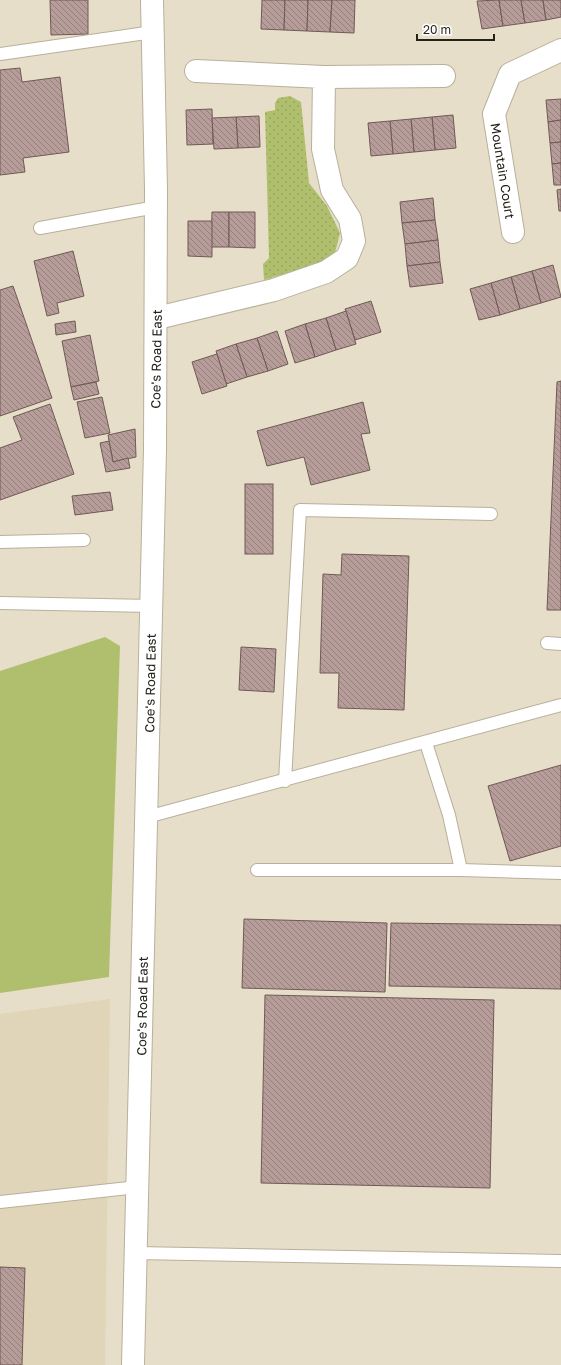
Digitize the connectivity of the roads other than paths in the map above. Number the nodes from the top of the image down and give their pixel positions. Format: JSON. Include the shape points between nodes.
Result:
{"nodes":[{"id":1,"x":152,"y":0,"type":"edge"},
{"id":2,"x":153,"y":32,"type":"junction"},
{"id":3,"x":561,"y":50,"type":"edge"},
{"id":4,"x":0,"y":54,"type":"edge"},
{"id":5,"x":196,"y":71,"type":"dead end"},
{"id":6,"x":444,"y":76,"type":"dead end"},
{"id":7,"x":324,"y":77,"type":"junction"},
{"id":8,"x":156,"y":207,"type":"junction"},
{"id":9,"x":40,"y":228,"type":"dead end"},
{"id":10,"x":513,"y":232,"type":"dead end"},
{"id":11,"x":157,"y":318,"type":"junction"},
{"id":12,"x":491,"y":514,"type":"dead end"},
{"id":13,"x":84,"y":540,"type":"dead end"},
{"id":14,"x":0,"y":542,"type":"edge"},
{"id":15,"x":0,"y":603,"type":"edge"},
{"id":16,"x":152,"y":606,"type":"junction"},
{"id":17,"x":547,"y":643,"type":"dead end"},
{"id":18,"x":561,"y":644,"type":"edge"},
{"id":19,"x":561,"y":705,"type":"edge"},
{"id":20,"x":426,"y":743,"type":"junction"},
{"id":21,"x":285,"y":781,"type":"junction"},
{"id":22,"x":147,"y":818,"type":"junction"},
{"id":23,"x":257,"y":870,"type":"dead end"},
{"id":24,"x":461,"y":870,"type":"junction"},
{"id":25,"x":561,"y":874,"type":"edge"},
{"id":26,"x":138,"y":1187,"type":"junction"},
{"id":27,"x":0,"y":1202,"type":"edge"},
{"id":28,"x":136,"y":1253,"type":"junction"},
{"id":29,"x":561,"y":1261,"type":"edge"},
{"id":30,"x":133,"y":1365,"type":"edge"}],
"edges":[{"from":1,"to":2,"type":"street","name":"Coe's Road East"},
{"from":2,"to":4,"type":"lane"},
{"from":2,"to":8,"type":"street","name":"Coe's Road East"},
{"from":3,"to":10,"type":"street","name":"Mountain Court","via":[[510,74],[494,114]]},
{"from":5,"to":7,"type":"street"},
{"from":6,"to":7,"type":"street"},
{"from":7,"to":11,"type":"street","via":[[323,149],[332,190],[350,219],[354,241],[347,258],[326,272],[274,290]]},
{"from":8,"to":9,"type":"lane"},
{"from":8,"to":11,"type":"street","name":"Coe's Road East"},
{"from":11,"to":16,"type":"street","name":"Coe's Road East"},
{"from":12,"to":21,"type":"lane","via":[[300,510]]},
{"from":13,"to":14,"type":"lane"},
{"from":15,"to":16,"type":"lane"},
{"from":16,"to":22,"type":"street","name":"Coe's Road East"},
{"from":17,"to":18,"type":"lane"},
{"from":19,"to":20,"type":"lane"},
{"from":20,"to":21,"type":"lane"},
{"from":20,"to":24,"type":"lane","via":[[450,815]]},
{"from":21,"to":22,"type":"lane"},
{"from":22,"to":26,"type":"street","name":"Coe's Road East"},
{"from":23,"to":24,"type":"lane"},
{"from":24,"to":25,"type":"lane"},
{"from":26,"to":27,"type":"lane"},
{"from":26,"to":28,"type":"street","name":"Coe's Road East"},
{"from":28,"to":29,"type":"lane"},
{"from":28,"to":30,"type":"street","name":"Coe's Road East"}]}
